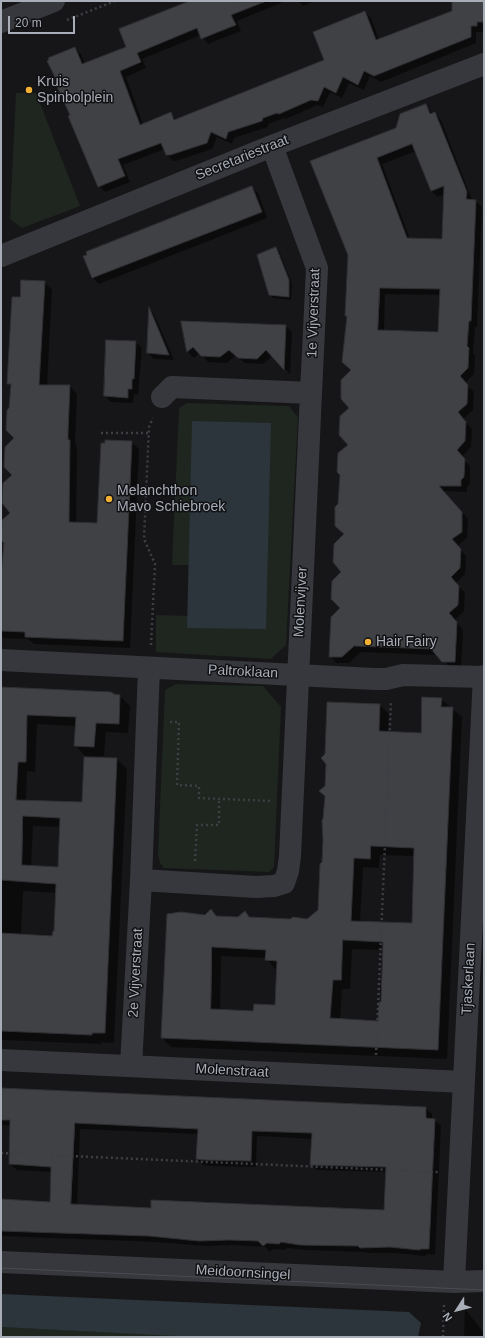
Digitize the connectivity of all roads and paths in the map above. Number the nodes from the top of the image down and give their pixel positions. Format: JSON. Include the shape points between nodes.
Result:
{"nodes":[{"id":1,"x":54,"y":1,"type":"edge"},
{"id":2,"x":1,"y":22,"type":"edge"},
{"id":3,"x":484,"y":64,"type":"edge"},
{"id":4,"x":272,"y":146,"type":"junction"},
{"id":5,"x":1,"y":256,"type":"edge"},
{"id":6,"x":311,"y":393,"type":"junction"},
{"id":7,"x":162,"y":397,"type":"joint"},
{"id":8,"x":101,"y":433,"type":"dead end"},
{"id":9,"x":149,"y":433,"type":"junction"},
{"id":10,"x":1,"y":660,"type":"edge"},
{"id":11,"x":149,"y":668,"type":"junction"},
{"id":12,"x":297,"y":675,"type":"junction"},
{"id":13,"x":484,"y":676,"type":"edge"},
{"id":14,"x":392,"y":678,"type":"junction"},
{"id":15,"x":147,"y":721,"type":"junction"},
{"id":16,"x":219,"y":799,"type":"junction"},
{"id":17,"x":292,"y":802,"type":"junction"},
{"id":18,"x":141,"y":880,"type":"junction"},
{"id":19,"x":193,"y":883,"type":"junction"},
{"id":20,"x":1,"y":1060,"type":"edge"},
{"id":21,"x":131,"y":1066,"type":"junction"},
{"id":22,"x":375,"y":1078,"type":"junction"},
{"id":23,"x":464,"y":1082,"type":"junction"},
{"id":24,"x":1,"y":1153,"type":"edge"},
{"id":25,"x":460,"y":1173,"type":"junction"},
{"id":26,"x":1,"y":1262,"type":"edge"},
{"id":27,"x":484,"y":1281,"type":"edge"},
{"id":28,"x":454,"y":1282,"type":"junction"},
{"id":29,"x":443,"y":1337,"type":"edge"}],
"edges":[{"from":1,"to":2,"type":"street"},
{"from":3,"to":4,"type":"street","name":"Secretariestraat"},
{"from":4,"to":5,"type":"street","name":"Secretariestraat"},
{"from":4,"to":6,"type":"street","name":"1e Vijverstraat","via":[[317,268]]},
{"from":6,"to":7,"type":"street","via":[[172,387]]},
{"from":6,"to":12,"type":"street","name":"Molenvijver"},
{"from":7,"to":9,"type":"path"},
{"from":8,"to":9,"type":"path"},
{"from":9,"to":11,"type":"path","via":[[144,539],[155,564]]},
{"from":10,"to":11,"type":"street","name":"Paltroklaan"},
{"from":11,"to":12,"type":"street","name":"Paltroklaan"},
{"from":11,"to":15,"type":"street"},
{"from":12,"to":14,"type":"street","name":"Paltroklaan"},
{"from":12,"to":17,"type":"street","name":"Molenvijver"},
{"from":13,"to":14,"type":"street","name":"Paltroklaan","via":[[403,674]]},
{"from":13,"to":23,"type":"street","name":"Tjaskerlaan"},
{"from":14,"to":22,"type":"path"},
{"from":15,"to":16,"type":"path","via":[[179,722],[177,784],[199,786],[199,798]]},
{"from":15,"to":18,"type":"street"},
{"from":16,"to":17,"type":"path"},
{"from":16,"to":19,"type":"path","via":[[218,825],[197,825]]},
{"from":17,"to":19,"type":"street","name":"Molenvijver","via":[[290,856],[284,883],[256,887]]},
{"from":18,"to":19,"type":"street","name":"Molenvijver"},
{"from":18,"to":21,"type":"street","name":"2e Vijverstraat"},
{"from":20,"to":21,"type":"street","name":"Molenstraat"},
{"from":21,"to":22,"type":"street","name":"Molenstraat"},
{"from":22,"to":23,"type":"street","name":"Molenstraat"},
{"from":23,"to":25,"type":"street","name":"Tjaskerlaan"},
{"from":24,"to":25,"type":"path"},
{"from":25,"to":28,"type":"street","name":"Tjaskerlaan"},
{"from":26,"to":28,"type":"street","name":"Meidoornsingel"},
{"from":27,"to":28,"type":"street","name":"Meidoornsingel"},
{"from":28,"to":29,"type":"path","via":[[446,1288]]}]}
